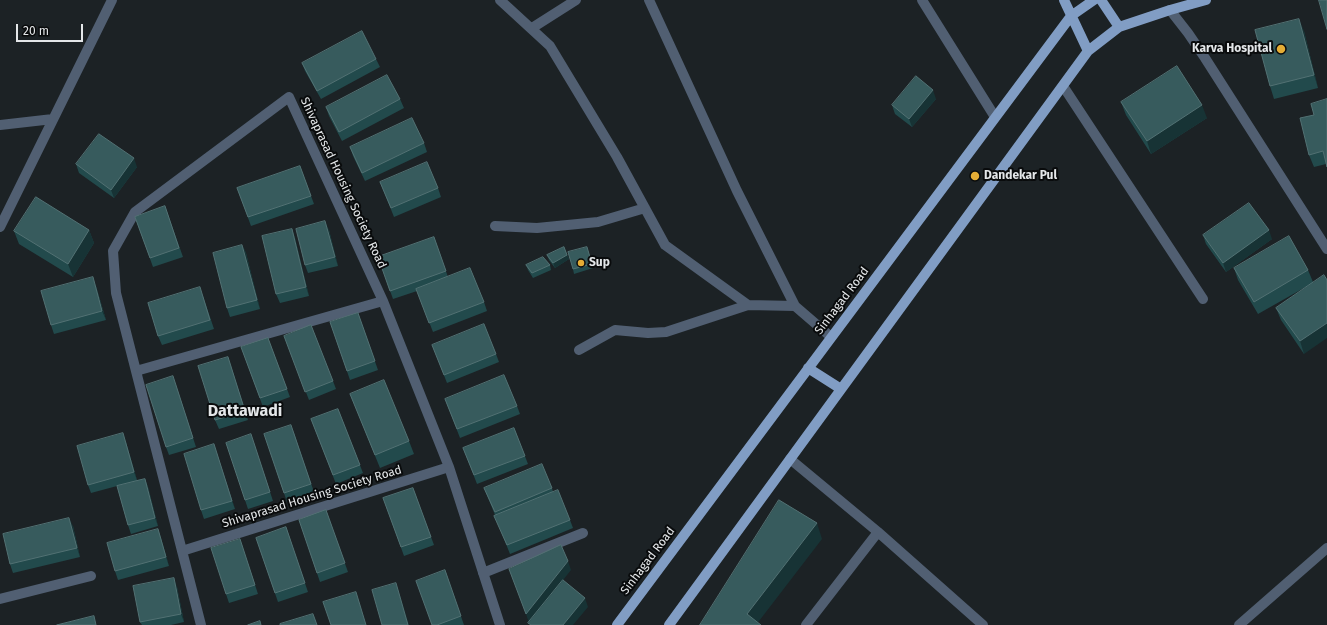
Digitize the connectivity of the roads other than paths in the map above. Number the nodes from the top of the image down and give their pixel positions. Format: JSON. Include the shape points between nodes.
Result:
{"nodes":[{"id":1,"x":112,"y":0,"type":"edge"},
{"id":2,"x":500,"y":0,"type":"edge"},
{"id":3,"x":576,"y":0,"type":"edge"},
{"id":4,"x":649,"y":0,"type":"edge"},
{"id":5,"x":922,"y":0,"type":"edge"},
{"id":6,"x":1064,"y":0,"type":"edge"},
{"id":7,"x":1094,"y":0,"type":"edge"},
{"id":8,"x":1101,"y":0,"type":"edge"},
{"id":9,"x":1206,"y":0,"type":"edge"},
{"id":10,"x":1170,"y":10,"type":"junction"},
{"id":11,"x":1071,"y":16,"type":"junction"},
{"id":12,"x":532,"y":28,"type":"junction"},
{"id":13,"x":1117,"y":28,"type":"junction"},
{"id":14,"x":1088,"y":52,"type":"junction"},
{"id":15,"x":1063,"y":86,"type":"junction"},
{"id":16,"x":995,"y":117,"type":"junction"},
{"id":17,"x":53,"y":119,"type":"junction"},
{"id":18,"x":0,"y":125,"type":"edge"},
{"id":19,"x":644,"y":208,"type":"junction"},
{"id":20,"x":495,"y":226,"type":"dead end"},
{"id":21,"x":0,"y":227,"type":"edge"},
{"id":22,"x":1326,"y":246,"type":"edge"},
{"id":23,"x":1203,"y":299,"type":"dead end"},
{"id":24,"x":383,"y":301,"type":"junction"},
{"id":25,"x":748,"y":304,"type":"junction"},
{"id":26,"x":795,"y":306,"type":"junction"},
{"id":27,"x":831,"y":337,"type":"junction"},
{"id":28,"x":579,"y":350,"type":"dead end"},
{"id":29,"x":808,"y":368,"type":"junction"},
{"id":30,"x":136,"y":371,"type":"junction"},
{"id":31,"x":841,"y":389,"type":"junction"},
{"id":32,"x":790,"y":459,"type":"junction"},
{"id":33,"x":449,"y":467,"type":"junction"},
{"id":34,"x":878,"y":532,"type":"junction"},
{"id":35,"x":583,"y":533,"type":"dead end"},
{"id":36,"x":1327,"y":548,"type":"edge"},
{"id":37,"x":182,"y":551,"type":"junction"},
{"id":38,"x":483,"y":573,"type":"junction"},
{"id":39,"x":91,"y":576,"type":"dead end"},
{"id":40,"x":0,"y":599,"type":"edge"},
{"id":41,"x":201,"y":625,"type":"edge"},
{"id":42,"x":500,"y":625,"type":"edge"},
{"id":43,"x":617,"y":625,"type":"edge"},
{"id":44,"x":670,"y":625,"type":"edge"},
{"id":45,"x":806,"y":625,"type":"edge"},
{"id":46,"x":982,"y":625,"type":"edge"},
{"id":47,"x":1239,"y":625,"type":"edge"}],
"edges":[{"from":1,"to":17,"type":"street"},
{"from":2,"to":12,"type":"street"},
{"from":3,"to":12,"type":"street"},
{"from":4,"to":26,"type":"street","via":[[737,191]]},
{"from":5,"to":16,"type":"street"},
{"from":6,"to":11,"type":"main road"},
{"from":7,"to":11,"type":"main road","name":"Sinhagad Road"},
{"from":8,"to":13,"type":"main road"},
{"from":9,"to":10,"type":"main road"},
{"from":10,"to":13,"type":"main road"},
{"from":10,"to":22,"type":"street","via":[[1205,58]]},
{"from":11,"to":14,"type":"main road"},
{"from":11,"to":16,"type":"main road","name":"Sinhagad Road"},
{"from":12,"to":19,"type":"street","via":[[550,46],[617,157]]},
{"from":13,"to":14,"type":"main road"},
{"from":14,"to":15,"type":"main road"},
{"from":15,"to":23,"type":"street"},
{"from":15,"to":31,"type":"main road"},
{"from":16,"to":27,"type":"main road","name":"Sinhagad Road"},
{"from":17,"to":18,"type":"street"},
{"from":17,"to":21,"type":"street"},
{"from":19,"to":20,"type":"street","via":[[598,222],[537,228]]},
{"from":19,"to":25,"type":"street","via":[[665,246]]},
{"from":24,"to":30,"type":"street"},
{"from":24,"to":30,"type":"street","name":"Shivaprasad Housing Society Road","via":[[289,97],[135,212],[113,251],[116,293]]},
{"from":24,"to":33,"type":"street","name":"Shivaprasad Housing Society Road"},
{"from":25,"to":26,"type":"street"},
{"from":25,"to":28,"type":"street","via":[[666,332],[615,330]]},
{"from":26,"to":27,"type":"street"},
{"from":27,"to":29,"type":"main road","name":"Sinhagad Road"},
{"from":29,"to":31,"type":"main road"},
{"from":29,"to":43,"type":"main road","name":"Sinhagad Road"},
{"from":30,"to":37,"type":"street","name":"Shivaprasad Housing Society Road"},
{"from":31,"to":32,"type":"main road"},
{"from":32,"to":34,"type":"street"},
{"from":32,"to":44,"type":"main road"},
{"from":33,"to":37,"type":"street","name":"Shivaprasad Housing Society Road"},
{"from":33,"to":38,"type":"street","name":"Shivaprasad Housing Society Road"},
{"from":34,"to":45,"type":"street"},
{"from":34,"to":46,"type":"street"},
{"from":35,"to":38,"type":"street"},
{"from":36,"to":47,"type":"street"},
{"from":37,"to":41,"type":"street","name":"Shivaprasad Housing Society Road"},
{"from":38,"to":42,"type":"street","name":"Shivaprasad Housing Society Road"},
{"from":39,"to":40,"type":"street"}]}
